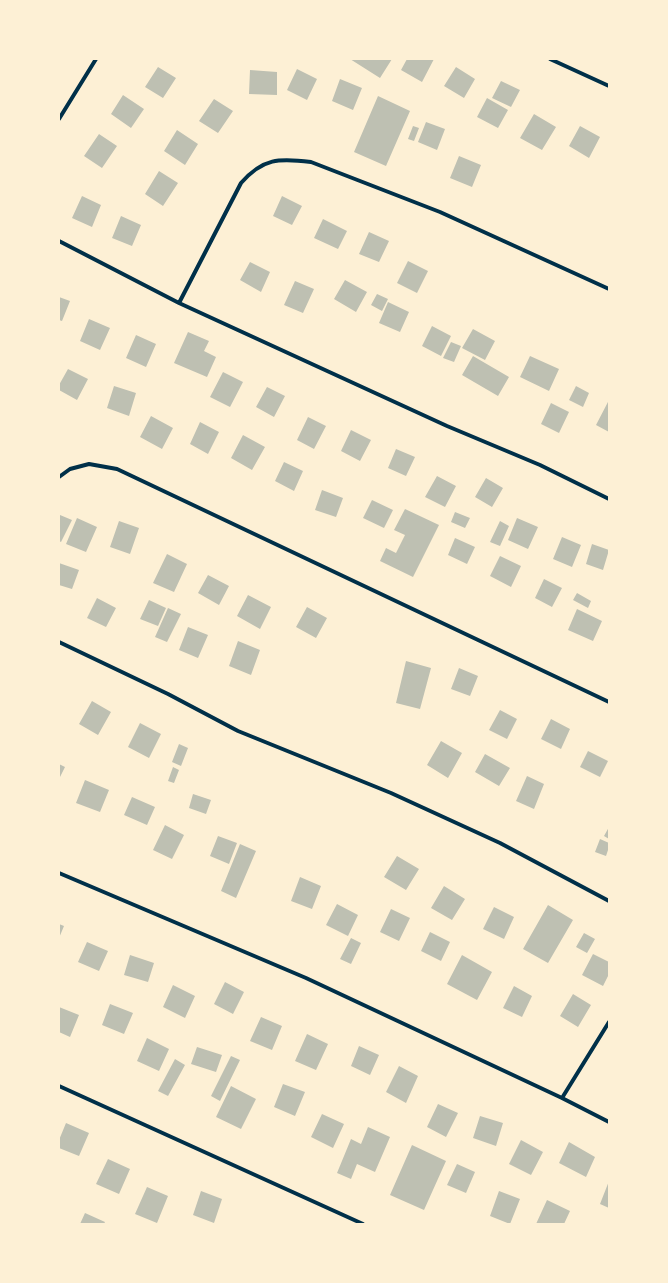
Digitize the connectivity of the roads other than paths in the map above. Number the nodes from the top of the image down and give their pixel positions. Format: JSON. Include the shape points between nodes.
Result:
{"nodes":[{"id":1,"x":96,"y":59,"type":"edge"},
{"id":2,"x":550,"y":59,"type":"edge"},
{"id":3,"x":609,"y":86,"type":"edge"},
{"id":4,"x":59,"y":119,"type":"edge"},
{"id":5,"x":59,"y":241,"type":"edge"},
{"id":6,"x":609,"y":289,"type":"edge"},
{"id":7,"x":179,"y":303,"type":"junction"},
{"id":8,"x":59,"y":477,"type":"edge"},
{"id":9,"x":609,"y":499,"type":"edge"},
{"id":10,"x":59,"y":642,"type":"edge"},
{"id":11,"x":609,"y":702,"type":"edge"},
{"id":12,"x":59,"y":873,"type":"edge"},
{"id":13,"x":609,"y":901,"type":"edge"},
{"id":14,"x":609,"y":1022,"type":"edge"},
{"id":15,"x":59,"y":1086,"type":"edge"},
{"id":16,"x":562,"y":1098,"type":"junction"},
{"id":17,"x":609,"y":1122,"type":"edge"},
{"id":18,"x":362,"y":1224,"type":"edge"}],
"edges":[{"from":1,"to":4,"type":"street"},
{"from":2,"to":3,"type":"street"},
{"from":5,"to":7,"type":"street"},
{"from":6,"to":7,"type":"street","via":[[440,212],[311,162],[292,160],[274,161],[261,166],[241,183]]},
{"from":7,"to":9,"type":"street","via":[[448,426],[540,465]]},
{"from":8,"to":11,"type":"street","via":[[70,469],[89,464],[117,469]]},
{"from":10,"to":13,"type":"street","via":[[238,731],[391,793],[492,840]]},
{"from":12,"to":16,"type":"street","via":[[306,978]]},
{"from":14,"to":16,"type":"street"},
{"from":15,"to":18,"type":"street"},
{"from":16,"to":17,"type":"street"}]}
